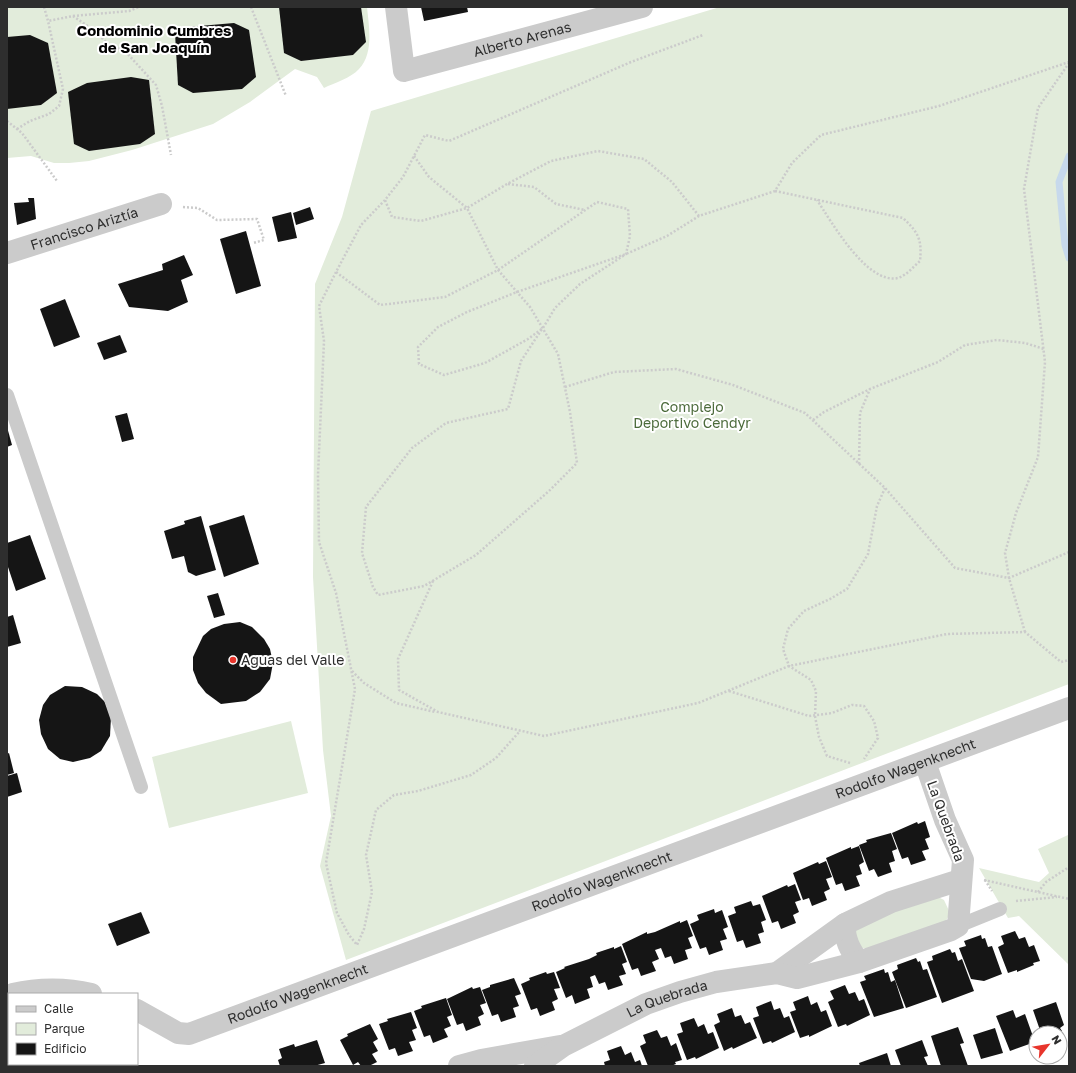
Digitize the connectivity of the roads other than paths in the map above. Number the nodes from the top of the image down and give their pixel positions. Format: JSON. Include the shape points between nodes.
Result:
{"nodes":[{"id":1,"x":396,"y":7,"type":"edge"},
{"id":2,"x":642,"y":7,"type":"edge"},
{"id":3,"x":161,"y":204,"type":"road end"},
{"id":4,"x":7,"y":253,"type":"edge"},
{"id":5,"x":7,"y":395,"type":"edge"},
{"id":6,"x":1069,"y":708,"type":"edge"},
{"id":7,"x":925,"y":762,"type":"junction"},
{"id":8,"x":141,"y":786,"type":"dead end"},
{"id":9,"x":961,"y":877,"type":"junction"},
{"id":10,"x":998,"y":903,"type":"road end"},
{"id":11,"x":845,"y":924,"type":"junction"},
{"id":12,"x":958,"y":926,"type":"junction"},
{"id":13,"x":859,"y":962,"type":"junction"},
{"id":14,"x":777,"y":973,"type":"junction"},
{"id":15,"x":18,"y":993,"type":"edge"},
{"id":16,"x":87,"y":993,"type":"edge"},
{"id":17,"x":138,"y":1011,"type":"edge"},
{"id":18,"x":563,"y":1046,"type":"junction"},
{"id":19,"x":484,"y":1063,"type":"edge"},
{"id":20,"x":459,"y":1066,"type":"edge"},
{"id":21,"x":535,"y":1066,"type":"edge"}],
"edges":[{"from":1,"to":2,"type":"street","name":"Alberto Arenas","via":[[404,71]]},
{"from":3,"to":4,"type":"street","name":"Francisco Ariztía"},
{"from":5,"to":8,"type":"lane"},
{"from":6,"to":7,"type":"street","name":"Rodolfo Wagenknecht"},
{"from":7,"to":9,"type":"street","name":"La Quebrada","via":[[945,820],[963,860]]},
{"from":7,"to":17,"type":"street","name":"Rodolfo Wagenknecht","via":[[189,1034],[178,1033]]},
{"from":9,"to":11,"type":"street","name":"La Quebrada","via":[[890,902]]},
{"from":9,"to":12,"type":"street","name":"La Quebrada"},
{"from":10,"to":12,"type":"lane"},
{"from":11,"to":13,"type":"street","via":[[844,936]]},
{"from":11,"to":14,"type":"street","name":"La Quebrada"},
{"from":12,"to":13,"type":"street","name":"La Quebrada"},
{"from":13,"to":14,"type":"street","name":"La Quebrada","via":[[797,978]]},
{"from":14,"to":18,"type":"street","name":"La Quebrada","via":[[716,982],[680,992],[646,1004]]},
{"from":15,"to":16,"type":"street","via":[[35,990]]},
{"from":18,"to":19,"type":"street","name":"La Quebrada"},
{"from":18,"to":21,"type":"street","name":"La Quebrada"},
{"from":19,"to":20,"type":"street","name":"La Quebrada"}]}
